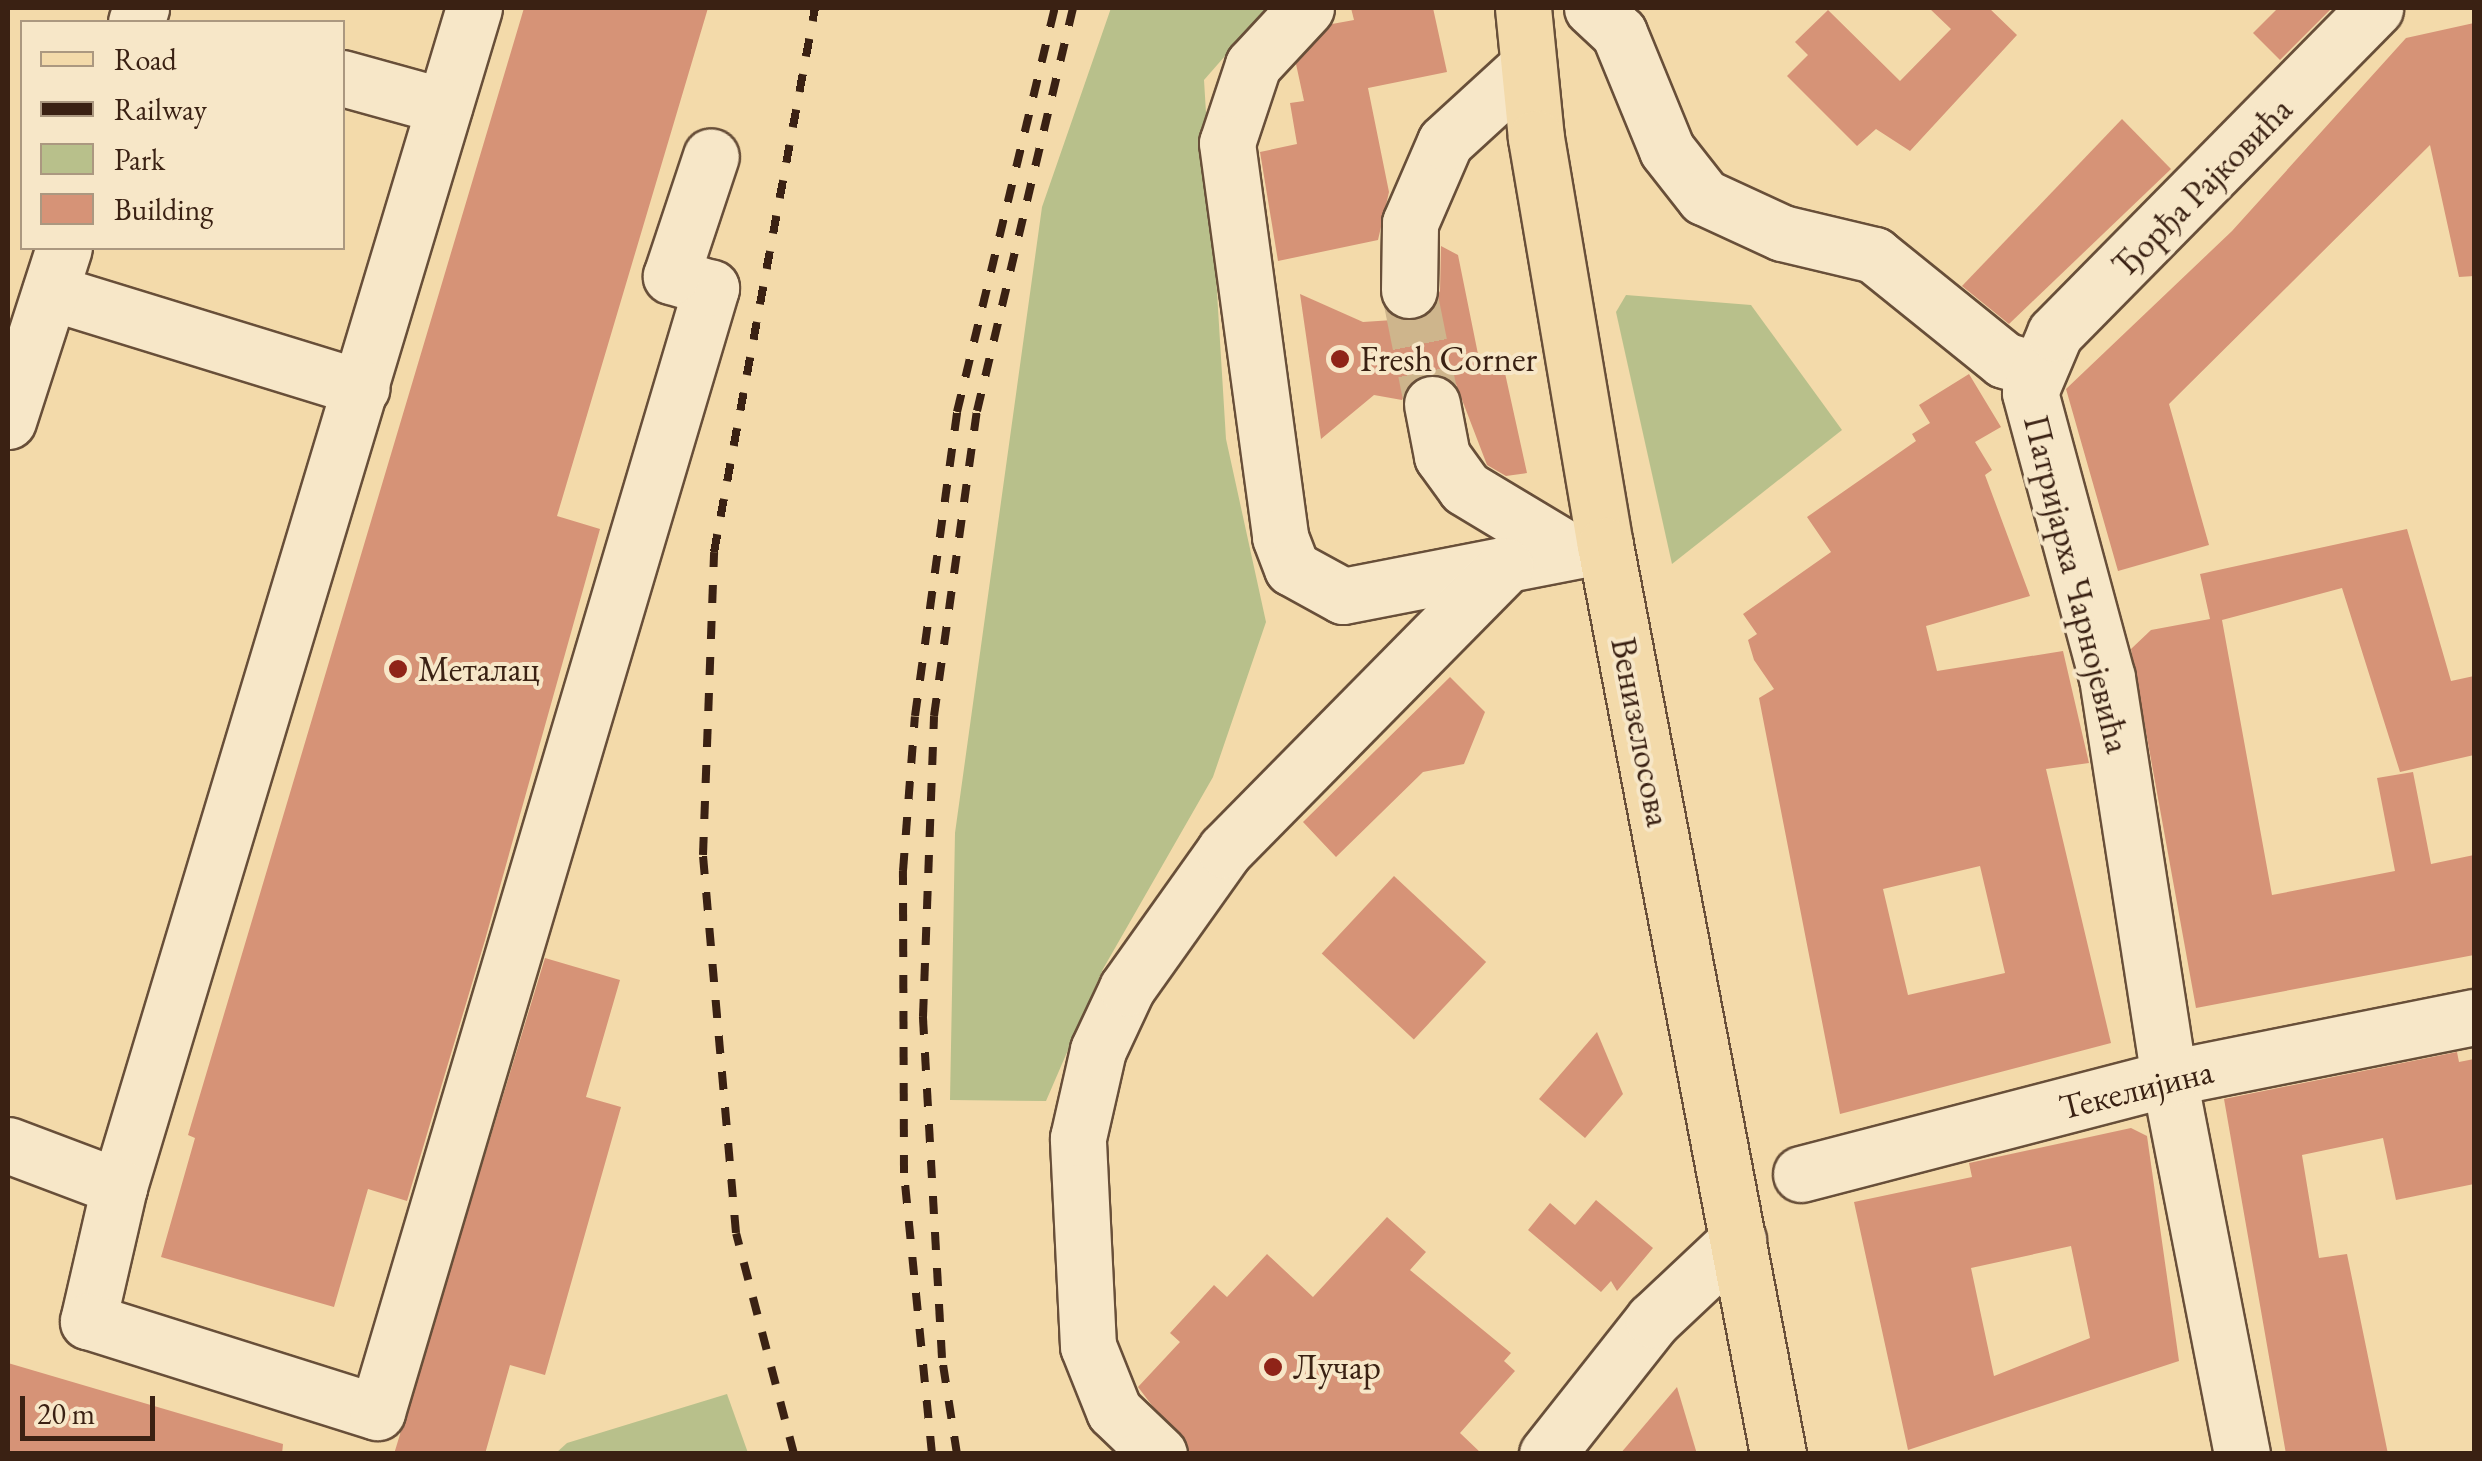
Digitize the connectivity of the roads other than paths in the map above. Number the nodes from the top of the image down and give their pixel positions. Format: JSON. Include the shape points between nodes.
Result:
{"nodes":[{"id":1,"x":474,"y":8,"type":"edge"},
{"id":2,"x":1306,"y":8,"type":"edge"},
{"id":3,"x":1523,"y":8,"type":"edge"},
{"id":4,"x":1592,"y":8,"type":"edge"},
{"id":5,"x":2374,"y":8,"type":"edge"},
{"id":6,"x":1528,"y":66,"type":"junction"},
{"id":7,"x":345,"y":79,"type":"edge"},
{"id":8,"x":444,"y":106,"type":"junction"},
{"id":9,"x":711,"y":156,"type":"dead end"},
{"id":10,"x":57,"y":270,"type":"edge"},
{"id":11,"x":1408,"y":290,"type":"tunnel mouth"},
{"id":12,"x":2033,"y":369,"type":"junction"},
{"id":13,"x":362,"y":388,"type":"junction"},
{"id":14,"x":12,"y":391,"type":"edge"},
{"id":15,"x":1432,"y":404,"type":"tunnel mouth"},
{"id":16,"x":1588,"y":548,"type":"junction"},
{"id":17,"x":1506,"y":566,"type":"junction"},
{"id":18,"x":2474,"y":1017,"type":"edge"},
{"id":19,"x":2170,"y":1078,"type":"junction"},
{"id":20,"x":8,"y":1145,"type":"edge"},
{"id":21,"x":1801,"y":1174,"type":"dead end"},
{"id":22,"x":119,"y":1187,"type":"junction"},
{"id":23,"x":1738,"y":1240,"type":"junction"},
{"id":24,"x":1159,"y":1454,"type":"edge"},
{"id":25,"x":1547,"y":1454,"type":"edge"},
{"id":26,"x":1778,"y":1454,"type":"edge"},
{"id":27,"x":2242,"y":1454,"type":"edge"}],
"edges":[{"from":1,"to":8,"type":"street"},
{"from":2,"to":17,"type":"street","via":[[1253,65],[1226,143],[1280,536],[1311,586],[1344,596]]},
{"from":3,"to":6,"type":"main road","name":"Венизелосова"},
{"from":4,"to":12,"type":"street","name":"Патријарха Чарнојевића","via":[[1619,34],[1666,150],[1704,198],[1766,228],[1874,255],[2004,360]]},
{"from":5,"to":12,"type":"street","name":"Ђорђа Рајковића","via":[[2055,333]]},
{"from":6,"to":11,"type":"street","via":[[1445,142],[1410,223]]},
{"from":6,"to":16,"type":"main road","name":"Венизелосова"},
{"from":7,"to":8,"type":"street"},
{"from":8,"to":13,"type":"street"},
{"from":9,"to":22,"type":"street","via":[[671,276],[711,288],[377,1412],[88,1321]]},
{"from":10,"to":13,"type":"street"},
{"from":10,"to":14,"type":"street"},
{"from":12,"to":19,"type":"street","name":"Патријарха Чарнојевића","via":[[2033,418],[2107,678]]},
{"from":13,"to":22,"type":"street"},
{"from":15,"to":16,"type":"street","via":[[1442,456],[1465,488]]},
{"from":16,"to":17,"type":"street"},
{"from":16,"to":23,"type":"main road","name":"Венизелосова"},
{"from":17,"to":24,"type":"street","via":[[1225,850],[1127,988],[1098,1050],[1078,1138],[1088,1346],[1114,1411]]},
{"from":18,"to":19,"type":"street","name":"Текелијина"},
{"from":19,"to":21,"type":"street","name":"Текелијина"},
{"from":19,"to":27,"type":"street","name":"Патријарха Чарнојевића"},
{"from":20,"to":22,"type":"street"},
{"from":23,"to":25,"type":"street","via":[[1653,1320]]},
{"from":23,"to":26,"type":"main road","name":"Венизелосова"}]}
